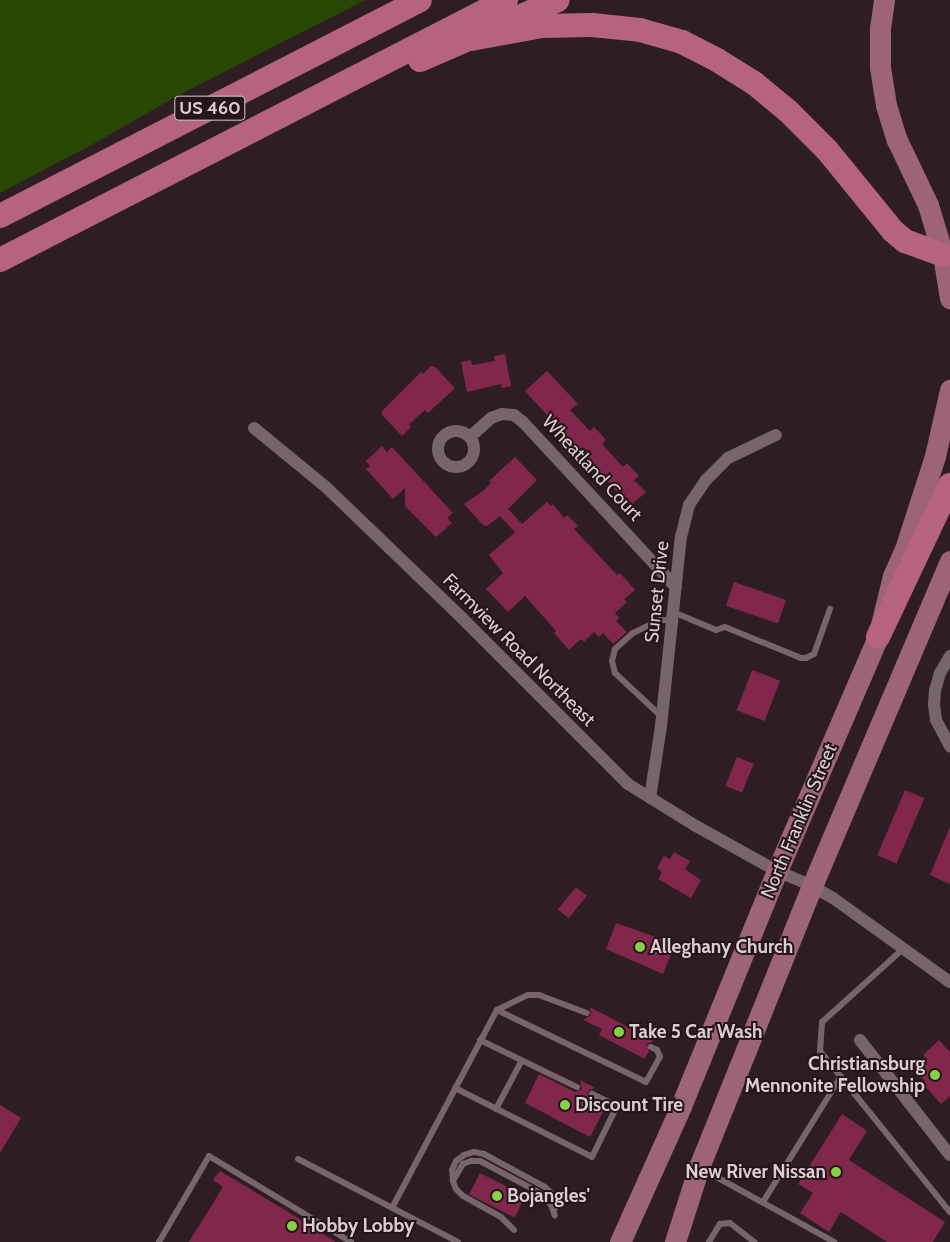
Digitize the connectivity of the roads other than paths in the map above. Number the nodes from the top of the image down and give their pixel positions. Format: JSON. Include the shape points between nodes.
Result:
{"nodes":[{"id":1,"x":401,"y":0,"type":"edge"},
{"id":2,"x":420,"y":0,"type":"edge"},
{"id":3,"x":506,"y":0,"type":"edge"},
{"id":4,"x":558,"y":0,"type":"edge"},
{"id":5,"x":884,"y":0,"type":"edge"},
{"id":6,"x":471,"y":39,"type":"junction"},
{"id":7,"x":300,"y":62,"type":"junction"},
{"id":8,"x":238,"y":138,"type":"junction"},
{"id":9,"x":0,"y":216,"type":"edge"},
{"id":10,"x":943,"y":255,"type":"junction"},
{"id":11,"x":0,"y":260,"type":"edge"},
{"id":12,"x":950,"y":298,"type":"edge"},
{"id":13,"x":950,"y":390,"type":"edge"},
{"id":14,"x":254,"y":428,"type":"dead end"},
{"id":15,"x":776,"y":435,"type":"dead end"},
{"id":16,"x":470,"y":437,"type":"dead end"},
{"id":17,"x":950,"y":485,"type":"edge"},
{"id":18,"x":950,"y":561,"type":"edge"},
{"id":19,"x":946,"y":584,"type":"edge"},
{"id":20,"x":676,"y":587,"type":"junction"},
{"id":21,"x":830,"y":609,"type":"dead end"},
{"id":22,"x":673,"y":616,"type":"junction"},
{"id":23,"x":878,"y":637,"type":"junction"},
{"id":24,"x":950,"y":656,"type":"edge"},
{"id":25,"x":662,"y":717,"type":"junction"},
{"id":26,"x":950,"y":746,"type":"edge"},
{"id":27,"x":650,"y":798,"type":"junction"},
{"id":28,"x":777,"y":871,"type":"junction"},
{"id":29,"x":812,"y":886,"type":"junction"},
{"id":30,"x":904,"y":948,"type":"junction"},
{"id":31,"x":950,"y":982,"type":"edge"},
{"id":32,"x":497,"y":1010,"type":"junction"},
{"id":33,"x":587,"y":1013,"type":"dead end"},
{"id":34,"x":480,"y":1040,"type":"junction"},
{"id":35,"x":860,"y":1040,"type":"dead end"},
{"id":36,"x":651,"y":1047,"type":"dead end"},
{"id":37,"x":522,"y":1060,"type":"junction"},
{"id":38,"x":841,"y":1076,"type":"junction"},
{"id":39,"x":577,"y":1087,"type":"dead end"},
{"id":40,"x":455,"y":1088,"type":"junction"},
{"id":41,"x":592,"y":1094,"type":"dead end"},
{"id":42,"x":496,"y":1109,"type":"junction"},
{"id":43,"x":950,"y":1155,"type":"edge"},
{"id":44,"x":298,"y":1159,"type":"dead end"},
{"id":45,"x":699,"y":1167,"type":"junction"},
{"id":46,"x":763,"y":1202,"type":"junction"},
{"id":47,"x":392,"y":1208,"type":"junction"},
{"id":48,"x":950,"y":1212,"type":"edge"},
{"id":49,"x":554,"y":1216,"type":"dead end"},
{"id":50,"x":514,"y":1230,"type":"dead end"},
{"id":51,"x":159,"y":1242,"type":"edge"},
{"id":52,"x":351,"y":1242,"type":"edge"},
{"id":53,"x":458,"y":1242,"type":"edge"},
{"id":54,"x":620,"y":1242,"type":"edge"},
{"id":55,"x":675,"y":1242,"type":"edge"},
{"id":56,"x":709,"y":1242,"type":"edge"},
{"id":57,"x":754,"y":1242,"type":"edge"},
{"id":58,"x":834,"y":1242,"type":"edge"}],
"edges":[{"from":1,"to":7,"type":"highway"},
{"from":2,"to":7,"type":"highway","number":"US 460"},
{"from":3,"to":8,"type":"highway","number":"US 460"},
{"from":4,"to":6,"type":"highway"},
{"from":5,"to":10,"type":"main road","via":[[880,67],[886,104],[897,140],[928,205]]},
{"from":6,"to":8,"type":"highway"},
{"from":6,"to":10,"type":"highway","via":[[542,26],[592,24],[640,30],[682,42],[754,83],[788,111],[827,150],[893,232],[905,241]]},
{"from":7,"to":9,"type":"highway","number":"US 460"},
{"from":8,"to":11,"type":"highway","number":"US 460"},
{"from":10,"to":12,"type":"main road"},
{"from":13,"to":23,"type":"main road","name":"North Franklin Street","via":[[926,487],[894,576]]},
{"from":14,"to":27,"type":"street","name":"Farmview Road Northeast","via":[[328,488],[607,764],[628,784]]},
{"from":15,"to":20,"type":"street","name":"Sunset Drive","via":[[728,458],[706,480],[689,505],[681,537]]},
{"from":16,"to":20,"type":"street","name":"Wheatland Court","via":[[491,418],[502,414],[514,415]]},
{"from":17,"to":23,"type":"highway"},
{"from":18,"to":19,"type":"main road","name":"North Franklin Street"},
{"from":19,"to":29,"type":"main road","name":"North Franklin Street"},
{"from":20,"to":22,"type":"street","name":"Sunset Drive"},
{"from":21,"to":22,"type":"lane","via":[[814,654],[806,658],[725,627],[716,630]]},
{"from":22,"to":25,"type":"street","name":"Sunset Drive"},
{"from":22,"to":25,"type":"lane","via":[[633,632],[615,649],[612,661],[615,673]]},
{"from":23,"to":28,"type":"main road","name":"North Franklin Street"},
{"from":24,"to":26,"type":"street","via":[[940,673],[934,705],[936,720]]},
{"from":25,"to":27,"type":"street","name":"Sunset Drive"},
{"from":27,"to":28,"type":"street","name":"Farmview Road Northeast"},
{"from":28,"to":29,"type":"street","name":"Farmview Road Northeast"},
{"from":28,"to":54,"type":"main road","name":"North Franklin Street"},
{"from":29,"to":30,"type":"street","name":"Farmview Road Northeast"},
{"from":29,"to":45,"type":"main road","name":"North Franklin Street"},
{"from":30,"to":31,"type":"street","name":"Farmview Road Northeast"},
{"from":30,"to":38,"type":"lane","via":[[822,1022],[820,1051]]},
{"from":32,"to":33,"type":"lane","via":[[515,999],[540,995]]},
{"from":32,"to":34,"type":"lane"},
{"from":32,"to":36,"type":"lane","via":[[646,1082],[660,1057]]},
{"from":34,"to":37,"type":"lane"},
{"from":34,"to":40,"type":"lane"},
{"from":35,"to":43,"type":"street"},
{"from":37,"to":39,"type":"lane"},
{"from":37,"to":42,"type":"lane"},
{"from":38,"to":46,"type":"lane"},
{"from":38,"to":48,"type":"lane"},
{"from":40,"to":42,"type":"lane"},
{"from":40,"to":47,"type":"lane"},
{"from":41,"to":42,"type":"lane","via":[[617,1106],[592,1157]]},
{"from":44,"to":47,"type":"lane"},
{"from":45,"to":46,"type":"lane"},
{"from":45,"to":55,"type":"main road","name":"North Franklin Street"},
{"from":46,"to":58,"type":"lane"},
{"from":47,"to":53,"type":"lane"},
{"from":49,"to":50,"type":"lane","via":[[544,1195],[480,1161],[463,1164],[453,1181],[456,1189],[501,1217]]},
{"from":51,"to":52,"type":"lane","via":[[209,1156]]},
{"from":56,"to":57,"type":"lane","via":[[720,1224],[730,1223]]}]}
